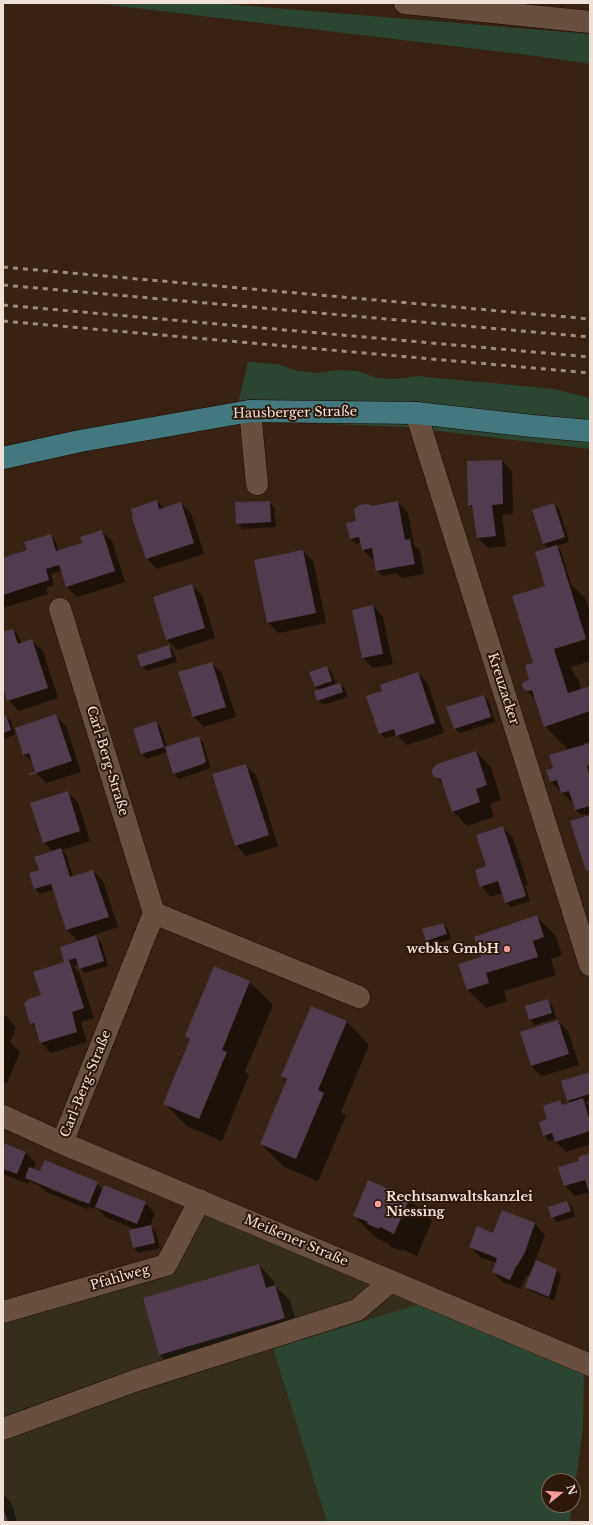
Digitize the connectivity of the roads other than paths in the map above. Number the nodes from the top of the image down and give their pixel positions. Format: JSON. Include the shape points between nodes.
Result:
{"nodes":[{"id":1,"x":405,"y":3,"type":"edge"},
{"id":2,"x":460,"y":6,"type":"edge"},
{"id":3,"x":590,"y":22,"type":"edge"},
{"id":4,"x":250,"y":411,"type":"junction"},
{"id":5,"x":416,"y":412,"type":"junction"},
{"id":6,"x":590,"y":431,"type":"edge"},
{"id":7,"x":3,"y":458,"type":"edge"},
{"id":8,"x":257,"y":484,"type":"dead end"},
{"id":9,"x":60,"y":609,"type":"dead end"},
{"id":10,"x":154,"y":913,"type":"junction"},
{"id":11,"x":590,"y":965,"type":"edge"},
{"id":12,"x":359,"y":997,"type":"dead end"},
{"id":13,"x":3,"y":1116,"type":"edge"},
{"id":14,"x":62,"y":1143,"type":"junction"},
{"id":15,"x":200,"y":1200,"type":"junction"},
{"id":16,"x":391,"y":1281,"type":"junction"},
{"id":17,"x":3,"y":1312,"type":"edge"},
{"id":18,"x":590,"y":1365,"type":"edge"},
{"id":19,"x":3,"y":1429,"type":"edge"}],
"edges":[{"from":1,"to":2,"type":"street"},
{"from":2,"to":3,"type":"street"},
{"from":4,"to":5,"type":"main road","name":"Hausberger Straße"},
{"from":4,"to":7,"type":"main road","name":"Hausberger Straße","via":[[80,441]]},
{"from":4,"to":8,"type":"street"},
{"from":5,"to":6,"type":"main road","name":"Hausberger Straße"},
{"from":5,"to":11,"type":"street","name":"Kreuzacker"},
{"from":9,"to":10,"type":"street","name":"Carl-Berg-Straße"},
{"from":10,"to":12,"type":"street"},
{"from":10,"to":14,"type":"street","name":"Carl-Berg-Straße"},
{"from":13,"to":14,"type":"street","name":"Meißener Straße"},
{"from":14,"to":15,"type":"street","name":"Meißener Straße"},
{"from":15,"to":16,"type":"street","name":"Meißener Straße"},
{"from":15,"to":17,"type":"street","name":"Pfahlweg","via":[[166,1264]]},
{"from":16,"to":18,"type":"street","name":"Meißener Straße"},
{"from":16,"to":19,"type":"street","via":[[357,1310],[137,1380]]}]}
